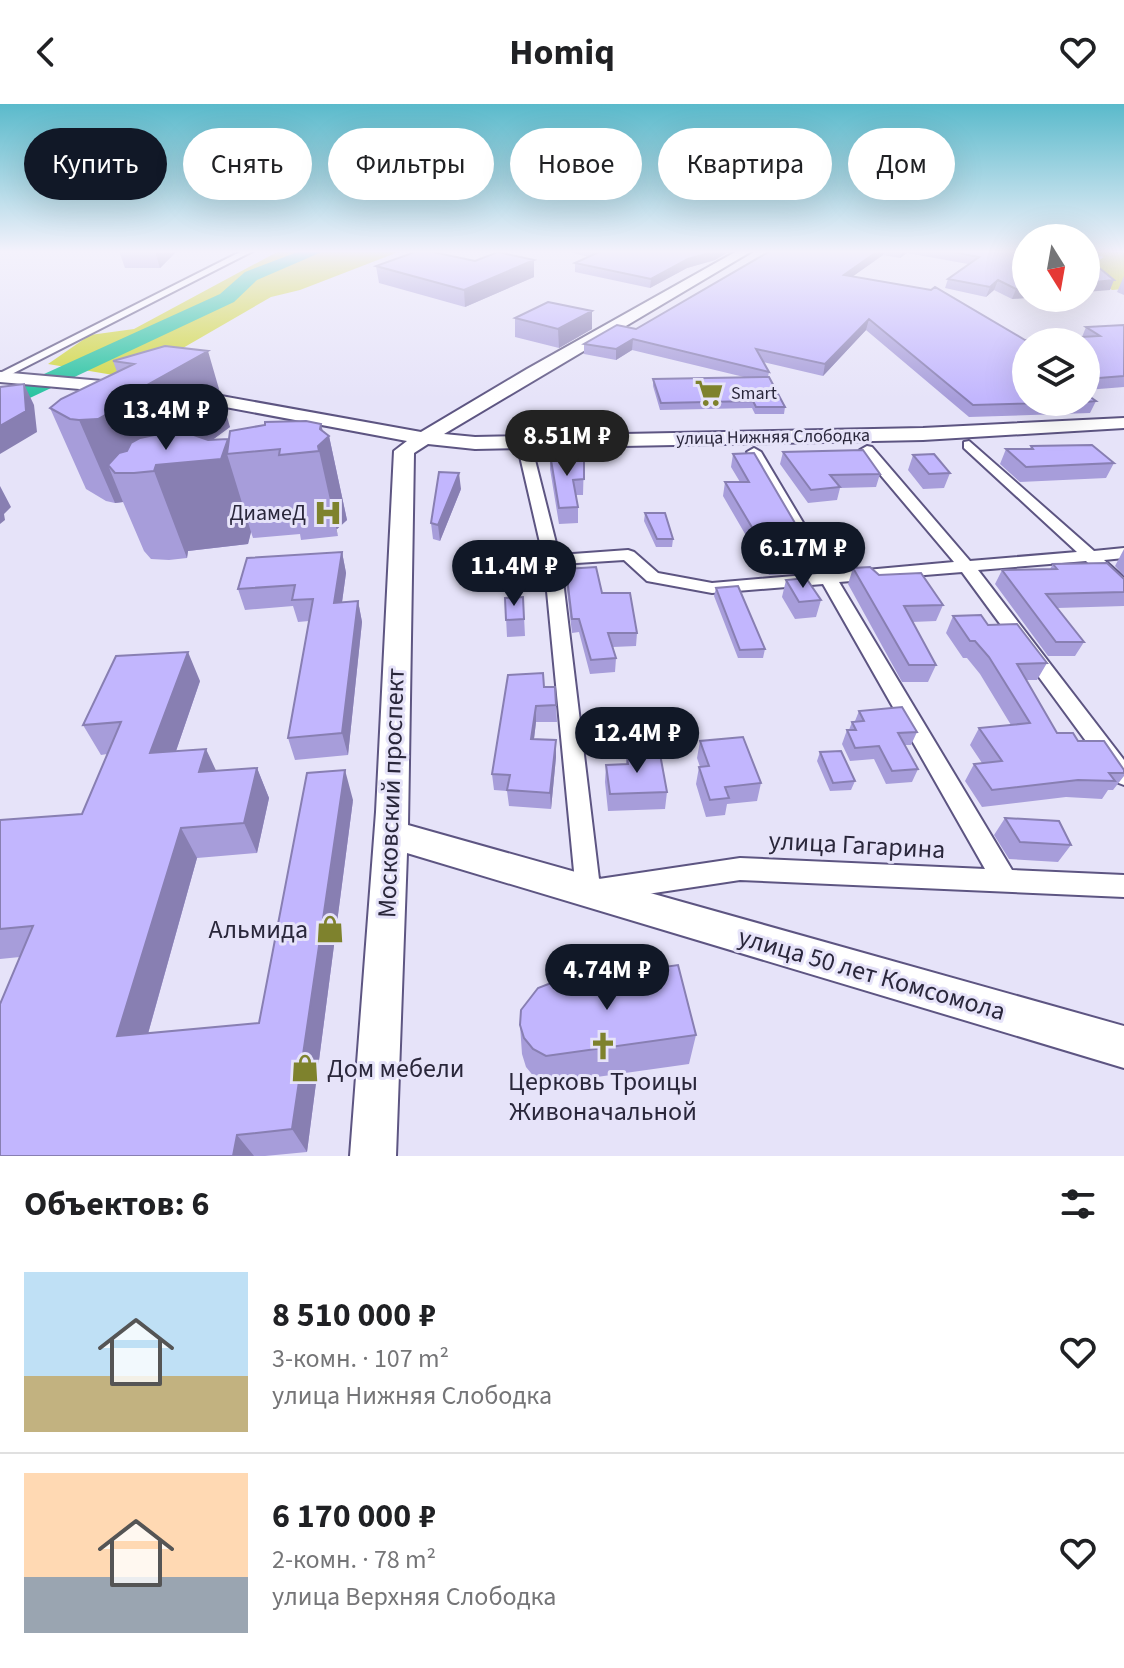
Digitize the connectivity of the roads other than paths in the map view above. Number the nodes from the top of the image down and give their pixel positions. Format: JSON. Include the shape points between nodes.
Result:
{"nodes":[{"id":1,"x":152,"y":300,"type":"edge"},
{"id":2,"x":658,"y":300,"type":"edge"},
{"id":3,"x":0,"y":377,"type":"edge"},
{"id":4,"x":139,"y":390,"type":"edge"},
{"id":5,"x":170,"y":393,"type":"edge"},
{"id":6,"x":1124,"y":423,"type":"edge"},
{"id":7,"x":421,"y":438,"type":"junction"},
{"id":8,"x":969,"y":445,"type":"dead end"},
{"id":9,"x":867,"y":450,"type":"edge"},
{"id":10,"x":526,"y":452,"type":"dead end"},
{"id":11,"x":754,"y":452,"type":"edge"},
{"id":12,"x":1124,"y":553,"type":"edge"},
{"id":13,"x":1092,"y":555,"type":"junction"},
{"id":14,"x":552,"y":560,"type":"junction"},
{"id":15,"x":965,"y":565,"type":"junction"},
{"id":16,"x":826,"y":579,"type":"junction"},
{"id":17,"x":1124,"y":587,"type":"edge"},
{"id":18,"x":1124,"y":776,"type":"edge"},
{"id":19,"x":390,"y":834,"type":"junction"},
{"id":20,"x":1006,"y":882,"type":"junction"},
{"id":21,"x":1124,"y":886,"type":"edge"},
{"id":22,"x":588,"y":892,"type":"junction"},
{"id":23,"x":1124,"y":1047,"type":"edge"},
{"id":24,"x":373,"y":1156,"type":"edge"}],
"edges":[{"from":1,"to":3,"type":"street"},
{"from":2,"to":7,"type":"main road"},
{"from":3,"to":4,"type":"main road"},
{"from":5,"to":7,"type":"main road","name":"улица Нижняя Слободка"},
{"from":6,"to":7,"type":"main road","name":"улица Нижняя Слободка","via":[[923,434],[544,443]]},
{"from":7,"to":19,"type":"main road","name":"Московский проспект","via":[[404,451]]},
{"from":8,"to":13,"type":"street"},
{"from":9,"to":15,"type":"street"},
{"from":10,"to":14,"type":"street"},
{"from":11,"to":16,"type":"street"},
{"from":12,"to":13,"type":"street"},
{"from":13,"to":15,"type":"street"},
{"from":13,"to":17,"type":"street"},
{"from":14,"to":16,"type":"street","via":[[628,555],[653,577],[712,588]]},
{"from":14,"to":22,"type":"street"},
{"from":15,"to":16,"type":"street"},
{"from":15,"to":18,"type":"street"},
{"from":16,"to":20,"type":"street"},
{"from":19,"to":22,"type":"main road","name":"улица 50 лет Комсомола"},
{"from":19,"to":24,"type":"main road","name":"Московский проспект"},
{"from":20,"to":21,"type":"street","name":"улица Гагарина"},
{"from":20,"to":22,"type":"street","name":"улица Гагарина","via":[[740,869]]},
{"from":22,"to":23,"type":"main road","name":"улица 50 лет Комсомола"}]}
